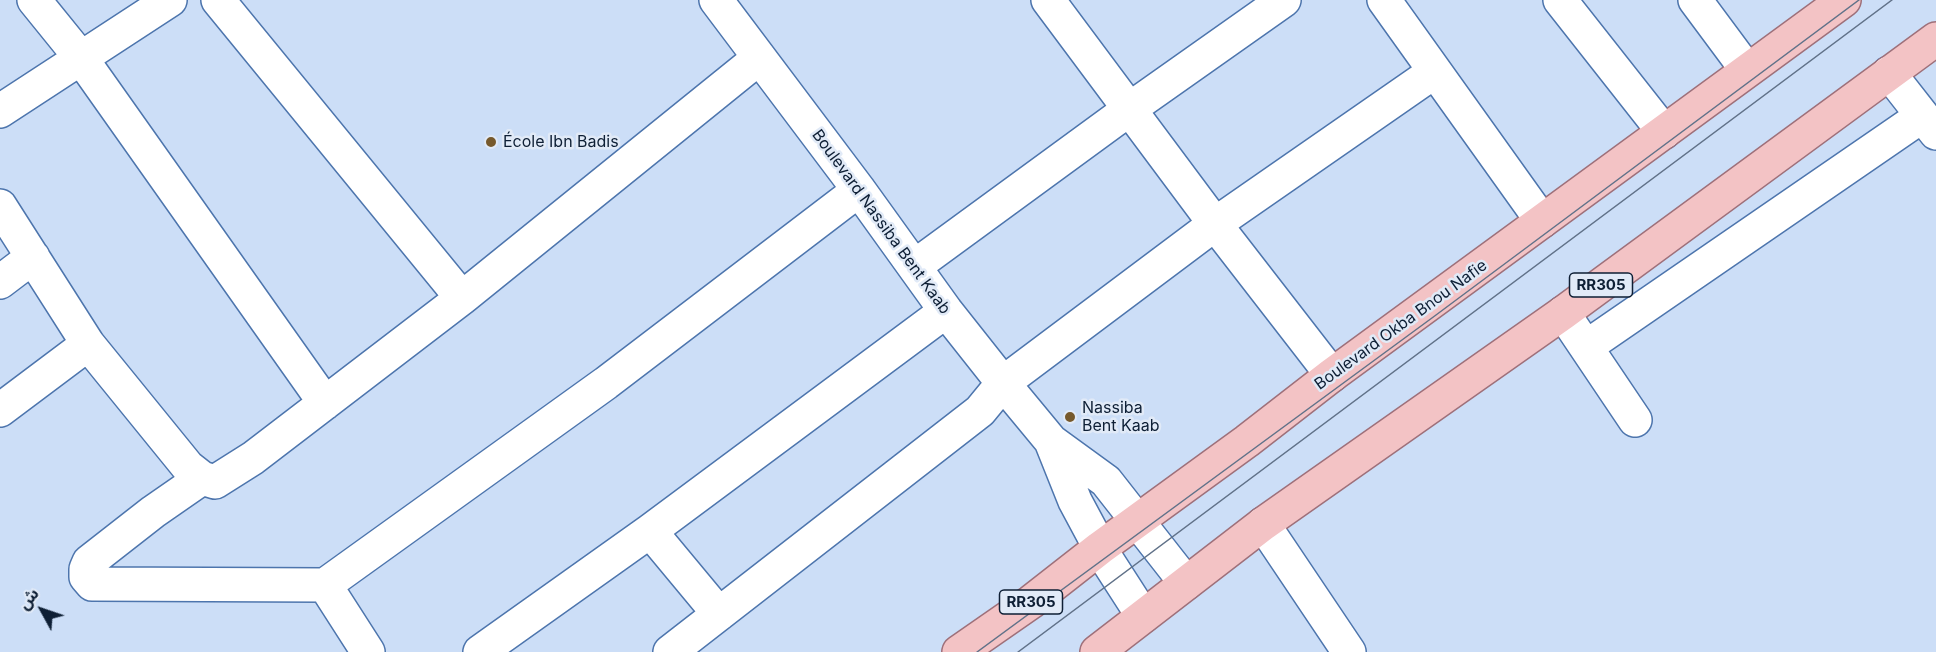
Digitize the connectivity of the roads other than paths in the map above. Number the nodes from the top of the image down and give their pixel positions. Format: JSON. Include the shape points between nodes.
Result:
{"nodes":[{"id":1,"x":34,"y":0,"type":"edge"},
{"id":2,"x":170,"y":0,"type":"edge"},
{"id":3,"x":218,"y":0,"type":"edge"},
{"id":4,"x":716,"y":0,"type":"edge"},
{"id":5,"x":1048,"y":0,"type":"edge"},
{"id":6,"x":1284,"y":0,"type":"edge"},
{"id":7,"x":1560,"y":0,"type":"edge"},
{"id":8,"x":1695,"y":0,"type":"edge"},
{"id":9,"x":1844,"y":0,"type":"edge"},
{"id":10,"x":1392,"y":3,"type":"edge"},
{"id":11,"x":1936,"y":39,"type":"edge"},
{"id":12,"x":81,"y":58,"type":"junction"},
{"id":13,"x":759,"y":58,"type":"junction"},
{"id":14,"x":1747,"y":70,"type":"junction"},
{"id":15,"x":1434,"y":72,"type":"junction"},
{"id":16,"x":1889,"y":73,"type":"junction"},
{"id":17,"x":1131,"y":108,"type":"junction"},
{"id":18,"x":0,"y":111,"type":"edge"},
{"id":19,"x":1929,"y":125,"type":"edge"},
{"id":20,"x":1664,"y":132,"type":"junction"},
{"id":21,"x":859,"y":190,"type":"junction"},
{"id":22,"x":0,"y":206,"type":"edge"},
{"id":23,"x":1542,"y":221,"type":"junction"},
{"id":24,"x":1215,"y":224,"type":"junction"},
{"id":25,"x":33,"y":257,"type":"junction"},
{"id":26,"x":915,"y":266,"type":"junction"},
{"id":27,"x":0,"y":282,"type":"edge"},
{"id":28,"x":462,"y":298,"type":"junction"},
{"id":29,"x":946,"y":311,"type":"junction"},
{"id":30,"x":1563,"y":313,"type":"junction"},
{"id":31,"x":88,"y":344,"type":"junction"},
{"id":32,"x":1586,"y":347,"type":"junction"},
{"id":33,"x":1332,"y":375,"type":"junction"},
{"id":34,"x":1003,"y":382,"type":"junction"},
{"id":35,"x":325,"y":403,"type":"junction"},
{"id":36,"x":0,"y":410,"type":"edge"},
{"id":37,"x":1635,"y":420,"type":"dead end"},
{"id":38,"x":1051,"y":441,"type":"junction"},
{"id":39,"x":202,"y":478,"type":"junction"},
{"id":40,"x":1137,"y":521,"type":"junction"},
{"id":41,"x":1263,"y":524,"type":"junction"},
{"id":42,"x":650,"y":531,"type":"junction"},
{"id":43,"x":1100,"y":548,"type":"junction"},
{"id":44,"x":1186,"y":583,"type":"junction"},
{"id":45,"x":325,"y":585,"type":"junction"},
{"id":46,"x":719,"y":614,"type":"junction"},
{"id":47,"x":1143,"y":616,"type":"junction"},
{"id":48,"x":368,"y":652,"type":"edge"},
{"id":49,"x":480,"y":652,"type":"edge"},
{"id":50,"x":670,"y":652,"type":"edge"},
{"id":51,"x":958,"y":652,"type":"edge"},
{"id":52,"x":1097,"y":652,"type":"edge"},
{"id":53,"x":1349,"y":652,"type":"edge"}],
"edges":[{"from":1,"to":12,"type":"street"},
{"from":2,"to":12,"type":"street"},
{"from":3,"to":28,"type":"street"},
{"from":4,"to":13,"type":"street","name":"Boulevard Nassiba Bent Kaab"},
{"from":5,"to":17,"type":"street"},
{"from":6,"to":17,"type":"street"},
{"from":7,"to":20,"type":"street"},
{"from":8,"to":14,"type":"street"},
{"from":9,"to":14,"type":"main road","name":"Boulevard Okba Bnou Nafie","number":"RR305"},
{"from":10,"to":15,"type":"street"},
{"from":11,"to":16,"type":"main road","number":"RR305"},
{"from":12,"to":18,"type":"street"},
{"from":12,"to":35,"type":"street"},
{"from":13,"to":21,"type":"street","name":"Boulevard Nassiba Bent Kaab"},
{"from":13,"to":28,"type":"street"},
{"from":14,"to":20,"type":"main road","name":"Boulevard Okba Bnou Nafie","number":"RR305"},
{"from":15,"to":23,"type":"street"},
{"from":15,"to":24,"type":"street"},
{"from":16,"to":19,"type":"street"},
{"from":16,"to":30,"type":"main road","number":"RR305"},
{"from":17,"to":24,"type":"street"},
{"from":17,"to":26,"type":"street"},
{"from":19,"to":32,"type":"street"},
{"from":20,"to":23,"type":"main road","name":"Boulevard Okba Bnou Nafie","number":"RR305"},
{"from":21,"to":26,"type":"street","name":"Boulevard Nassiba Bent Kaab"},
{"from":21,"to":45,"type":"street","via":[[606,383]]},
{"from":22,"to":25,"type":"street"},
{"from":23,"to":33,"type":"main road","name":"Boulevard Okba Bnou Nafie","number":"RR305"},
{"from":24,"to":33,"type":"street"},
{"from":24,"to":34,"type":"street"},
{"from":25,"to":27,"type":"street"},
{"from":25,"to":31,"type":"street"},
{"from":26,"to":29,"type":"street","name":"Boulevard Nassiba Bent Kaab"},
{"from":28,"to":35,"type":"street"},
{"from":29,"to":34,"type":"street","name":"Boulevard Nassiba Bent Kaab"},
{"from":29,"to":42,"type":"street"},
{"from":30,"to":32,"type":"street"},
{"from":30,"to":41,"type":"main road","number":"RR305"},
{"from":31,"to":36,"type":"street"},
{"from":31,"to":39,"type":"street","via":[[188,467]]},
{"from":32,"to":37,"type":"street"},
{"from":33,"to":40,"type":"main road","name":"Boulevard Okba Bnou Nafie","number":"RR305"},
{"from":34,"to":38,"type":"street","name":"Boulevard Nassiba Bent Kaab"},
{"from":34,"to":46,"type":"street","via":[[980,411]]},
{"from":35,"to":39,"type":"street","via":[[231,473],[215,482]]},
{"from":38,"to":40,"type":"street","name":"Boulevard Nassiba Bent Kaab","via":[[1106,481]]},
{"from":38,"to":43,"type":"street","name":"Boulevard Nassiba Bent Kaab","via":[[1075,501]]},
{"from":39,"to":45,"type":"street","via":[[89,562],[86,577],[92,584]]},
{"from":40,"to":43,"type":"main road","name":"Boulevard Okba Bnou Nafie","number":"RR305"},
{"from":40,"to":44,"type":"street","name":"Boulevard Nassiba Bent Kaab"},
{"from":41,"to":44,"type":"main road","number":"RR305"},
{"from":41,"to":53,"type":"street"},
{"from":42,"to":46,"type":"street"},
{"from":42,"to":49,"type":"street"},
{"from":43,"to":47,"type":"street","name":"Boulevard Nassiba Bent Kaab"},
{"from":43,"to":51,"type":"main road","name":"Boulevard Okba Bnou Nafie","number":"RR305","via":[[1030,603]]},
{"from":44,"to":47,"type":"main road","number":"RR305"},
{"from":45,"to":48,"type":"street"},
{"from":46,"to":50,"type":"street"},
{"from":47,"to":52,"type":"main road","number":"RR305"}]}
